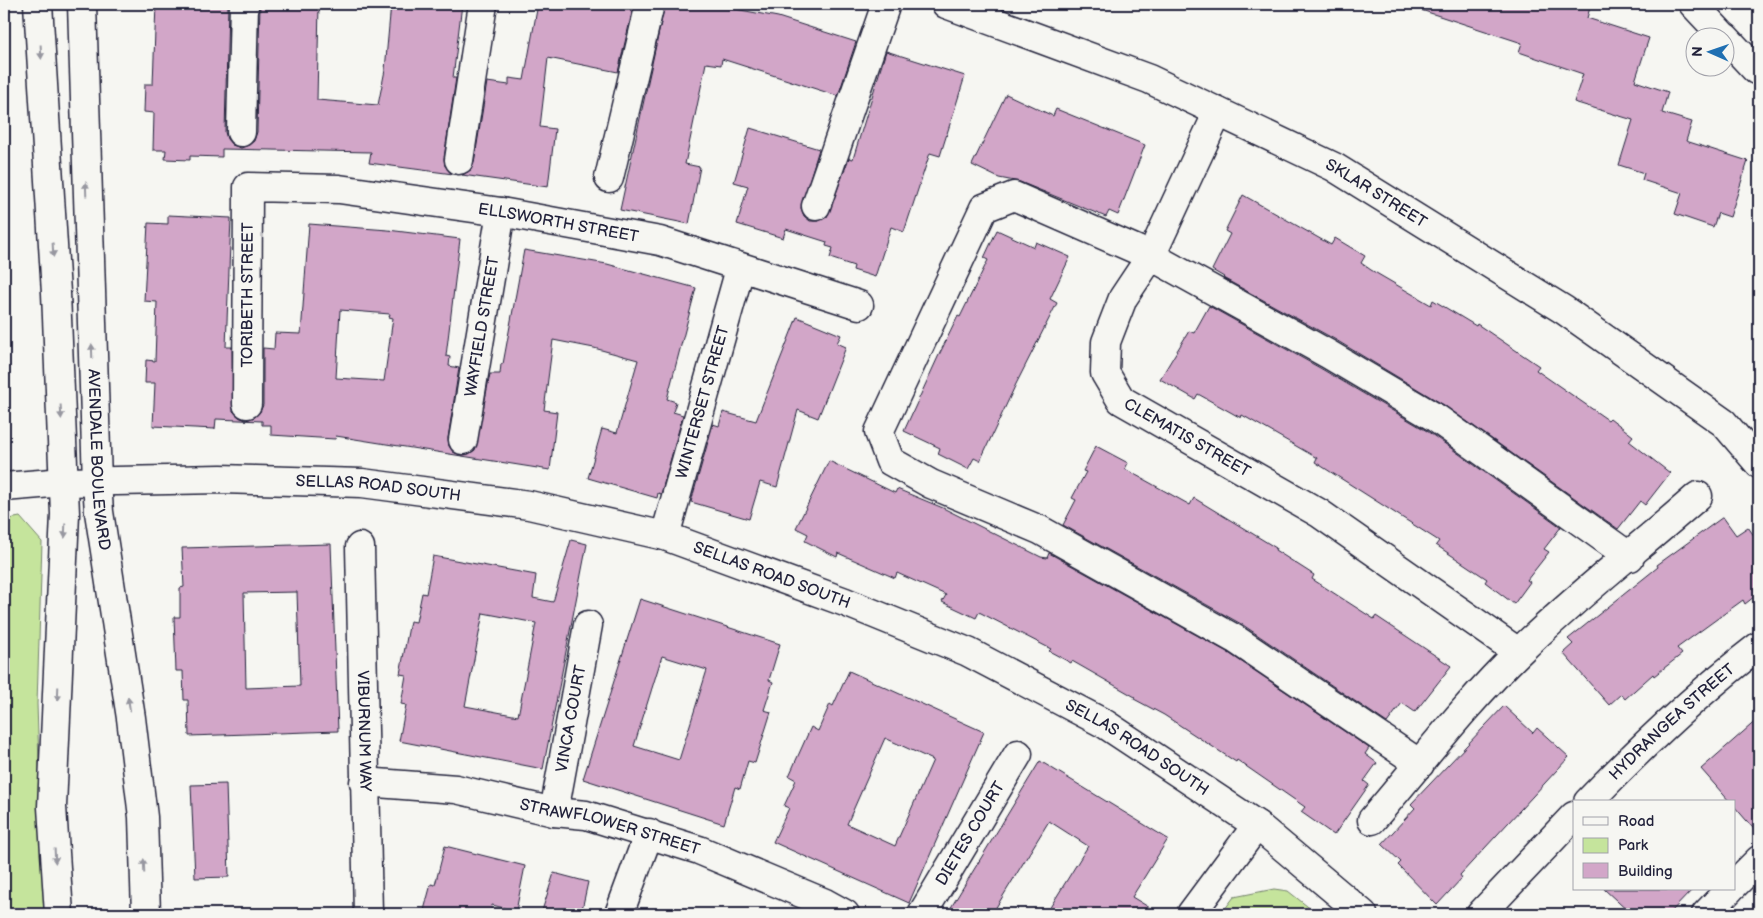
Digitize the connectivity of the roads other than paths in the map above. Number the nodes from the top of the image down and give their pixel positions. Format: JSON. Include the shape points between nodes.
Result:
{"nodes":[{"id":1,"x":38,"y":4,"type":"edge"},
{"id":2,"x":82,"y":4,"type":"edge"},
{"id":3,"x":244,"y":4,"type":"edge"},
{"id":4,"x":483,"y":4,"type":"edge"},
{"id":5,"x":650,"y":4,"type":"edge"},
{"id":6,"x":886,"y":4,"type":"edge"},
{"id":7,"x":949,"y":4,"type":"edge"},
{"id":8,"x":1693,"y":4,"type":"edge"},
{"id":9,"x":1716,"y":28,"type":"edge"},
{"id":10,"x":1736,"y":49,"type":"edge"},
{"id":11,"x":1756,"y":70,"type":"dead end"},
{"id":12,"x":1218,"y":112,"type":"junction"},
{"id":13,"x":241,"y":132,"type":"dead end"},
{"id":14,"x":459,"y":160,"type":"dead end"},
{"id":15,"x":609,"y":178,"type":"dead end"},
{"id":16,"x":248,"y":187,"type":"joint"},
{"id":17,"x":816,"y":206,"type":"dead end"},
{"id":18,"x":501,"y":212,"type":"junction"},
{"id":19,"x":1150,"y":256,"type":"junction"},
{"id":20,"x":740,"y":269,"type":"junction"},
{"id":21,"x":859,"y":305,"type":"dead end"},
{"id":22,"x":248,"y":404,"type":"dead end"},
{"id":23,"x":463,"y":440,"type":"dead end"},
{"id":24,"x":1759,"y":464,"type":"edge"},
{"id":25,"x":64,"y":482,"type":"junction"},
{"id":26,"x":97,"y":482,"type":"junction"},
{"id":27,"x":4,"y":487,"type":"edge"},
{"id":28,"x":1698,"y":496,"type":"dead end"},
{"id":29,"x":665,"y":536,"type":"junction"},
{"id":30,"x":360,"y":548,"type":"dead end"},
{"id":31,"x":1630,"y":557,"type":"junction"},
{"id":32,"x":588,"y":625,"type":"dead end"},
{"id":33,"x":1759,"y":646,"type":"edge"},
{"id":34,"x":1518,"y":652,"type":"junction"},
{"id":35,"x":1018,"y":754,"type":"dead end"},
{"id":36,"x":1420,"y":764,"type":"junction"},
{"id":37,"x":364,"y":782,"type":"junction"},
{"id":38,"x":1590,"y":800,"type":"edge"},
{"id":39,"x":554,"y":812,"type":"junction"},
{"id":40,"x":1573,"y":817,"type":"edge"},
{"id":41,"x":1372,"y":820,"type":"dead end"},
{"id":42,"x":1257,"y":825,"type":"junction"},
{"id":43,"x":649,"y":833,"type":"junction"},
{"id":44,"x":1729,"y":890,"type":"edge"},
{"id":45,"x":59,"y":914,"type":"edge"},
{"id":46,"x":146,"y":914,"type":"edge"},
{"id":47,"x":368,"y":914,"type":"edge"},
{"id":48,"x":618,"y":914,"type":"edge"},
{"id":49,"x":845,"y":914,"type":"edge"},
{"id":50,"x":922,"y":914,"type":"edge"},
{"id":51,"x":1192,"y":914,"type":"edge"},
{"id":52,"x":1363,"y":914,"type":"edge"},
{"id":53,"x":1481,"y":914,"type":"edge"},
{"id":54,"x":1706,"y":914,"type":"edge"}],
"edges":[{"from":1,"to":25,"type":"street","name":"AVENDALE BOULEVARD","one_way":true},
{"from":26,"to":2,"type":"street","name":"AVENDALE BOULEVARD","one_way":true},
{"from":3,"to":13,"type":"street"},
{"from":4,"to":14,"type":"street"},
{"from":5,"to":15,"type":"street"},
{"from":6,"to":17,"type":"street"},
{"from":7,"to":12,"type":"street","name":"SKLAR STREET","via":[[1149,79]]},
{"from":8,"to":9,"type":"street"},
{"from":10,"to":11,"type":"street"},
{"from":12,"to":19,"type":"street","name":"CLEMATIS STREET"},
{"from":12,"to":24,"type":"street","name":"SKLAR STREET","via":[[1334,167],[1564,310],[1724,423]]},
{"from":16,"to":18,"type":"street","name":"ELLSWORTH STREET","via":[[339,189]]},
{"from":16,"to":22,"type":"street","name":"TORIBETH STREET"},
{"from":18,"to":20,"type":"street","name":"ELLSWORTH STREET","via":[[660,241]]},
{"from":18,"to":23,"type":"street","name":"WAYFIELD STREET"},
{"from":19,"to":31,"type":"street","via":[[1436,418]]},
{"from":19,"to":34,"type":"street","name":"CLEMATIS STREET","via":[[1123,298],[1106,342],[1105,373],[1121,400],[1318,512]]},
{"from":19,"to":36,"type":"street","via":[[1014,196],[984,208],[879,432],[890,461],[931,484],[1040,530],[1227,634]]},
{"from":20,"to":21,"type":"street","name":"ELLSWORTH STREET"},
{"from":20,"to":29,"type":"street","name":"WINTERSET STREET"},
{"from":25,"to":26,"type":"street","name":"SELLAS ROAD SOUTH"},
{"from":25,"to":27,"type":"street","name":"SELLAS ROAD SOUTH"},
{"from":25,"to":45,"type":"street","name":"AVENDALE BOULEVARD","one_way":true,"via":[[52,807]]},
{"from":26,"to":29,"type":"street","name":"SELLAS ROAD SOUTH","via":[[221,478],[362,484],[529,505]]},
{"from":46,"to":26,"type":"street","name":"AVENDALE BOULEVARD","one_way":true,"via":[[143,816]]},
{"from":28,"to":31,"type":"street"},
{"from":29,"to":42,"type":"street","name":"SELLAS ROAD SOUTH","via":[[845,602],[968,652],[1105,724]]},
{"from":30,"to":37,"type":"street","name":"VIBURNUM WAY"},
{"from":31,"to":34,"type":"street","via":[[1570,604]]},
{"from":32,"to":39,"type":"street","name":"VINCA COURT"},
{"from":33,"to":38,"type":"street","name":"HYDRANGEA STREET","via":[[1624,764]]},
{"from":34,"to":36,"type":"street","via":[[1462,711]]},
{"from":35,"to":50,"type":"street","name":"DIETES COURT"},
{"from":36,"to":41,"type":"street"},
{"from":37,"to":39,"type":"street","name":"STRAWFLOWER STREET","via":[[456,789]]},
{"from":37,"to":47,"type":"street","name":"VIBURNUM WAY"},
{"from":39,"to":43,"type":"street","name":"STRAWFLOWER STREET","via":[[586,815]]},
{"from":40,"to":53,"type":"street"},
{"from":42,"to":51,"type":"street"},
{"from":42,"to":52,"type":"street","name":"SELLAS ROAD SOUTH"},
{"from":43,"to":48,"type":"street"},
{"from":43,"to":49,"type":"street","name":"STRAWFLOWER STREET","via":[[699,850]]},
{"from":44,"to":54,"type":"street"}]}
